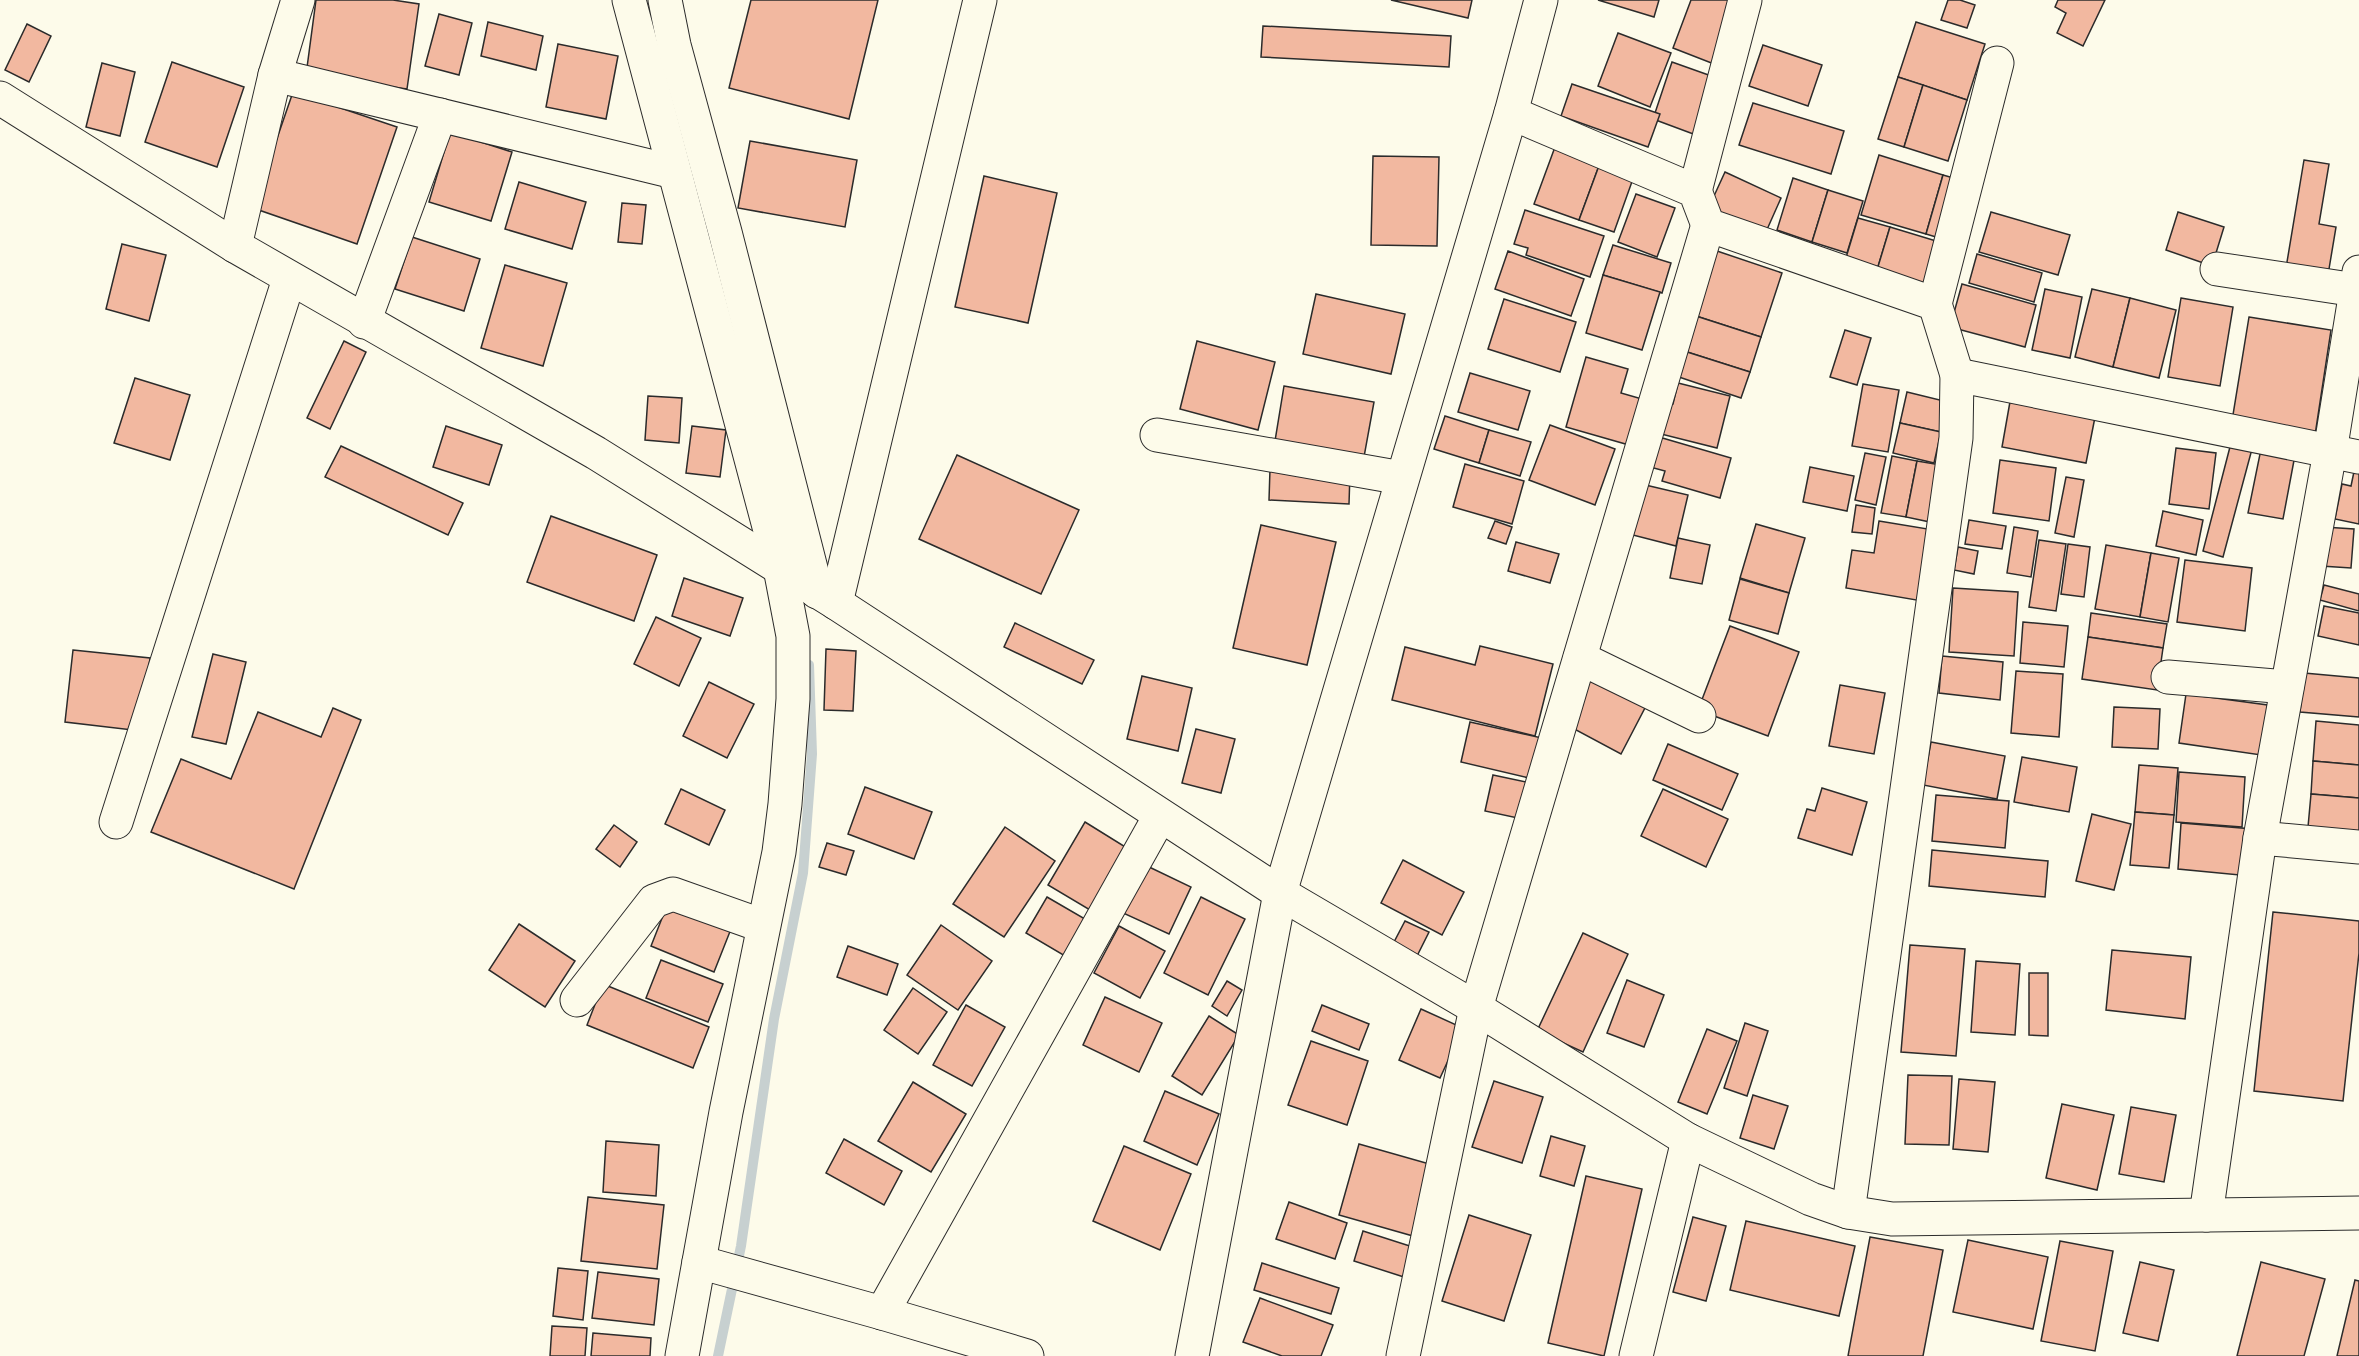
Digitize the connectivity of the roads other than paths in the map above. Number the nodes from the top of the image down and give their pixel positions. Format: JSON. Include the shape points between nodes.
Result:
{"nodes":[{"id":1,"x":298,"y":0,"type":"edge"},
{"id":2,"x":629,"y":0,"type":"edge"},
{"id":3,"x":665,"y":0,"type":"edge"},
{"id":4,"x":980,"y":0,"type":"edge"},
{"id":5,"x":1541,"y":0,"type":"edge"},
{"id":6,"x":1745,"y":0,"type":"edge"},
{"id":7,"x":1997,"y":63,"type":"dead end"},
{"id":8,"x":276,"y":75,"type":"junction"},
{"id":9,"x":0,"y":98,"type":"edge"},
{"id":10,"x":1511,"y":113,"type":"junction"},
{"id":11,"x":440,"y":115,"type":"junction"},
{"id":12,"x":674,"y":172,"type":"junction"},
{"id":13,"x":1695,"y":191,"type":"junction"},
{"id":14,"x":1708,"y":225,"type":"junction"},
{"id":15,"x":235,"y":246,"type":"junction"},
{"id":16,"x":2217,"y":269,"type":"dead end"},
{"id":17,"x":289,"y":279,"type":"junction"},
{"id":18,"x":2358,"y":281,"type":"edge"},
{"id":19,"x":1935,"y":304,"type":"junction"},
{"id":20,"x":364,"y":322,"type":"junction"},
{"id":21,"x":1957,"y":375,"type":"junction"},
{"id":22,"x":1157,"y":435,"type":"dead end"},
{"id":23,"x":2344,"y":454,"type":"edge"},
{"id":24,"x":1402,"y":478,"type":"junction"},
{"id":25,"x":806,"y":584,"type":"junction"},
{"id":26,"x":1580,"y":658,"type":"junction"},
{"id":27,"x":2168,"y":677,"type":"dead end"},
{"id":28,"x":2287,"y":687,"type":"junction"},
{"id":29,"x":1699,"y":716,"type":"dead end"},
{"id":30,"x":1160,"y":816,"type":"junction"},
{"id":31,"x":116,"y":822,"type":"dead end"},
{"id":32,"x":2259,"y":837,"type":"junction"},
{"id":33,"x":2359,"y":847,"type":"edge"},
{"id":34,"x":1280,"y":892,"type":"junction"},
{"id":35,"x":763,"y":926,"type":"junction"},
{"id":36,"x":577,"y":1000,"type":"dead end"},
{"id":37,"x":1476,"y":1008,"type":"junction"},
{"id":38,"x":1689,"y":1140,"type":"junction"},
{"id":39,"x":1848,"y":1212,"type":"junction"},
{"id":40,"x":2359,"y":1213,"type":"edge"},
{"id":41,"x":2206,"y":1215,"type":"junction"},
{"id":42,"x":708,"y":1265,"type":"junction"},
{"id":43,"x":882,"y":1313,"type":"junction"},
{"id":44,"x":682,"y":1356,"type":"edge"},
{"id":45,"x":1027,"y":1356,"type":"edge"},
{"id":46,"x":1192,"y":1356,"type":"edge"},
{"id":47,"x":1402,"y":1356,"type":"edge"},
{"id":48,"x":1636,"y":1356,"type":"edge"}],
"edges":[{"from":1,"to":8,"type":"street"},
{"from":2,"to":12,"type":"street"},
{"from":3,"to":25,"type":"street","via":[[725,232]]},
{"from":4,"to":25,"type":"street"},
{"from":5,"to":10,"type":"street"},
{"from":6,"to":13,"type":"street"},
{"from":7,"to":19,"type":"street"},
{"from":8,"to":11,"type":"street"},
{"from":8,"to":15,"type":"street"},
{"from":9,"to":15,"type":"street"},
{"from":10,"to":13,"type":"street"},
{"from":10,"to":24,"type":"street"},
{"from":11,"to":12,"type":"street"},
{"from":11,"to":20,"type":"street"},
{"from":12,"to":25,"type":"street"},
{"from":13,"to":14,"type":"street"},
{"from":14,"to":19,"type":"street"},
{"from":14,"to":26,"type":"street"},
{"from":15,"to":17,"type":"street"},
{"from":16,"to":18,"type":"street"},
{"from":17,"to":20,"type":"street"},
{"from":17,"to":31,"type":"street"},
{"from":18,"to":23,"type":"street"},
{"from":19,"to":21,"type":"street"},
{"from":20,"to":25,"type":"street","via":[[596,453]]},
{"from":21,"to":23,"type":"street"},
{"from":21,"to":39,"type":"street","via":[[1956,438]]},
{"from":22,"to":24,"type":"street"},
{"from":23,"to":28,"type":"street"},
{"from":24,"to":34,"type":"street"},
{"from":25,"to":30,"type":"street"},
{"from":25,"to":35,"type":"street","via":[[793,636],[793,699],[779,852]]},
{"from":26,"to":29,"type":"street"},
{"from":26,"to":37,"type":"street"},
{"from":27,"to":28,"type":"street"},
{"from":28,"to":32,"type":"street"},
{"from":30,"to":34,"type":"street"},
{"from":30,"to":43,"type":"street"},
{"from":32,"to":33,"type":"street"},
{"from":32,"to":41,"type":"street"},
{"from":34,"to":37,"type":"street"},
{"from":34,"to":46,"type":"street"},
{"from":35,"to":36,"type":"street","via":[[673,894],[654,901]]},
{"from":35,"to":42,"type":"street"},
{"from":37,"to":38,"type":"street"},
{"from":37,"to":47,"type":"street"},
{"from":38,"to":39,"type":"street","via":[[1787,1188]]},
{"from":38,"to":48,"type":"street"},
{"from":39,"to":41,"type":"street","via":[[1892,1219],[1939,1220]]},
{"from":40,"to":41,"type":"street"},
{"from":42,"to":43,"type":"street"},
{"from":42,"to":44,"type":"street"},
{"from":43,"to":45,"type":"street"}]}
